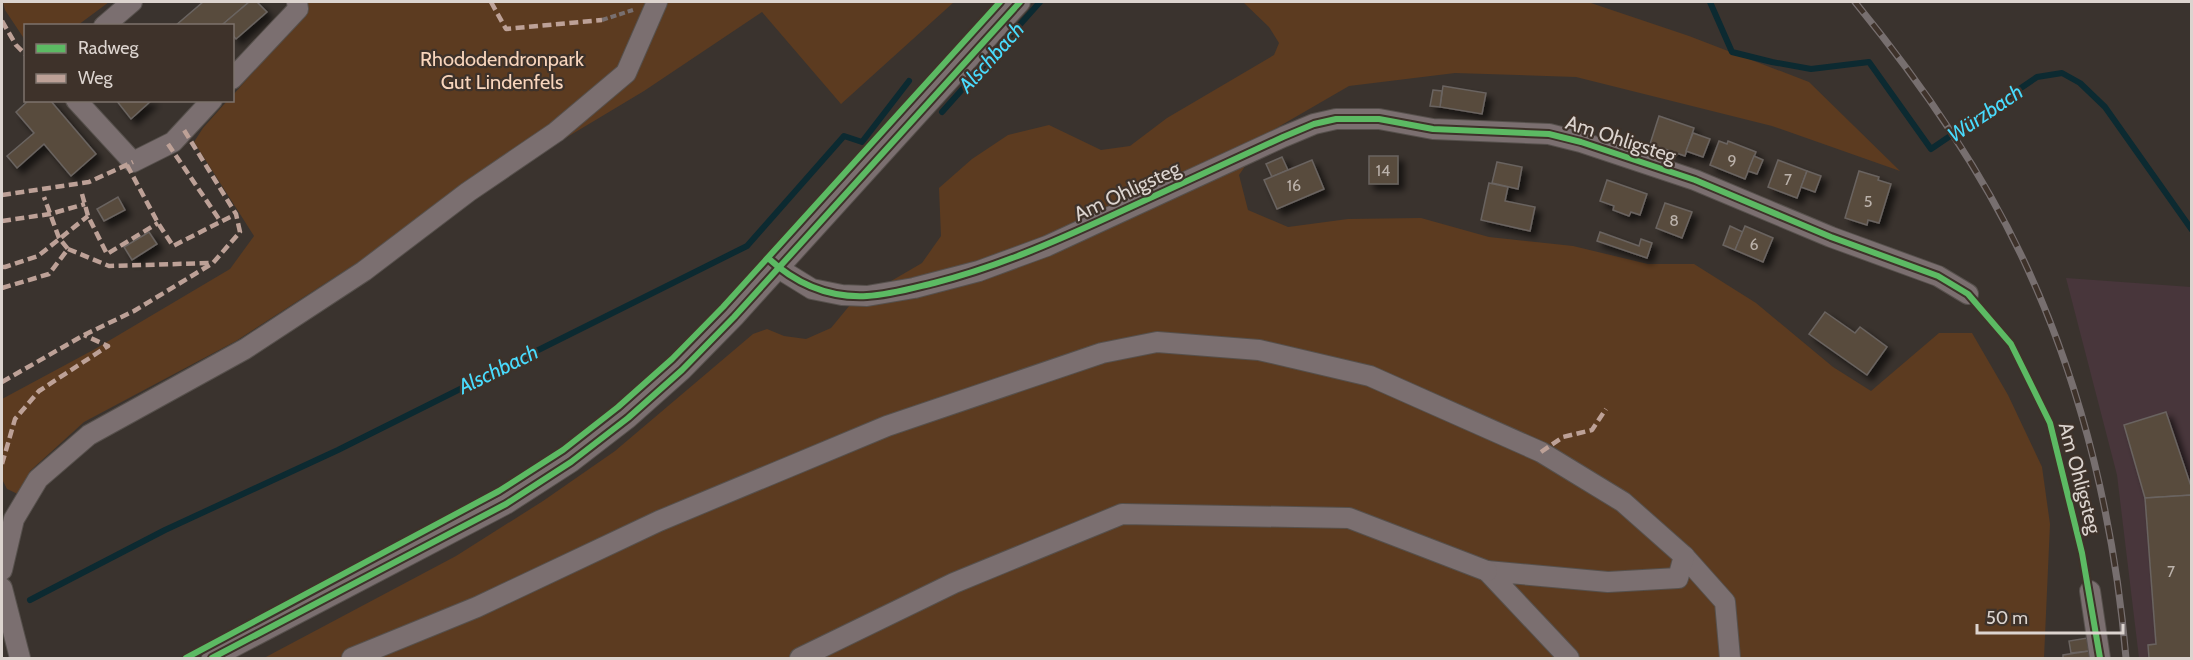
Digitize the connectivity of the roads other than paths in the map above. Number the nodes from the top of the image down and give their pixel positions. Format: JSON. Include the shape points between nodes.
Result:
{"nodes":[{"id":1,"x":132,"y":2,"type":"edge"},
{"id":2,"x":297,"y":2,"type":"edge"},
{"id":3,"x":657,"y":2,"type":"edge"},
{"id":4,"x":1020,"y":2,"type":"edge"},
{"id":5,"x":106,"y":24,"type":"edge"},
{"id":6,"x":234,"y":77,"type":"edge"},
{"id":7,"x":78,"y":102,"type":"edge"},
{"id":8,"x":210,"y":102,"type":"edge"},
{"id":9,"x":778,"y":268,"type":"junction"},
{"id":10,"x":1968,"y":294,"type":"road end"},
{"id":11,"x":1684,"y":556,"type":"junction"},
{"id":12,"x":2,"y":570,"type":"edge"},
{"id":13,"x":1487,"y":571,"type":"junction"},
{"id":14,"x":2,"y":588,"type":"edge"},
{"id":15,"x":2090,"y":591,"type":"road end"},
{"id":16,"x":20,"y":658,"type":"edge"},
{"id":17,"x":212,"y":658,"type":"edge"},
{"id":18,"x":352,"y":658,"type":"edge"},
{"id":19,"x":801,"y":658,"type":"edge"},
{"id":20,"x":1569,"y":658,"type":"edge"},
{"id":21,"x":1730,"y":658,"type":"edge"},
{"id":22,"x":2100,"y":658,"type":"edge"}],
"edges":[{"from":1,"to":5,"type":"street"},
{"from":2,"to":6,"type":"street","via":[[298,9]]},
{"from":3,"to":12,"type":"street","via":[[626,73],[556,132],[468,192],[364,271],[245,349],[80,442],[38,479],[14,519]]},
{"from":4,"to":9,"type":"street"},
{"from":7,"to":8,"type":"street","via":[[133,162],[173,142]]},
{"from":9,"to":10,"type":"street","name":"Am Ohligsteg","via":[[812,289],[842,295],[867,296],[925,285],[979,271],[1047,246],[1314,124],[1379,118],[1433,129],[1549,134],[1581,142],[1695,180],[1831,237],[1938,276]]},
{"from":9,"to":17,"type":"street","via":[[682,370],[571,462],[506,504]]},
{"from":11,"to":13,"type":"street","via":[[1678,578],[1608,582]]},
{"from":11,"to":18,"type":"street","via":[[1623,502],[1541,452],[1370,376],[1259,350],[1157,342],[1102,353],[886,426],[659,521],[477,607]]},
{"from":11,"to":21,"type":"street","via":[[1725,602]]},
{"from":13,"to":19,"type":"street","via":[[1349,518],[1122,514],[954,583]]},
{"from":13,"to":20,"type":"street"},
{"from":14,"to":16,"type":"street"},
{"from":15,"to":22,"type":"street"}]}
